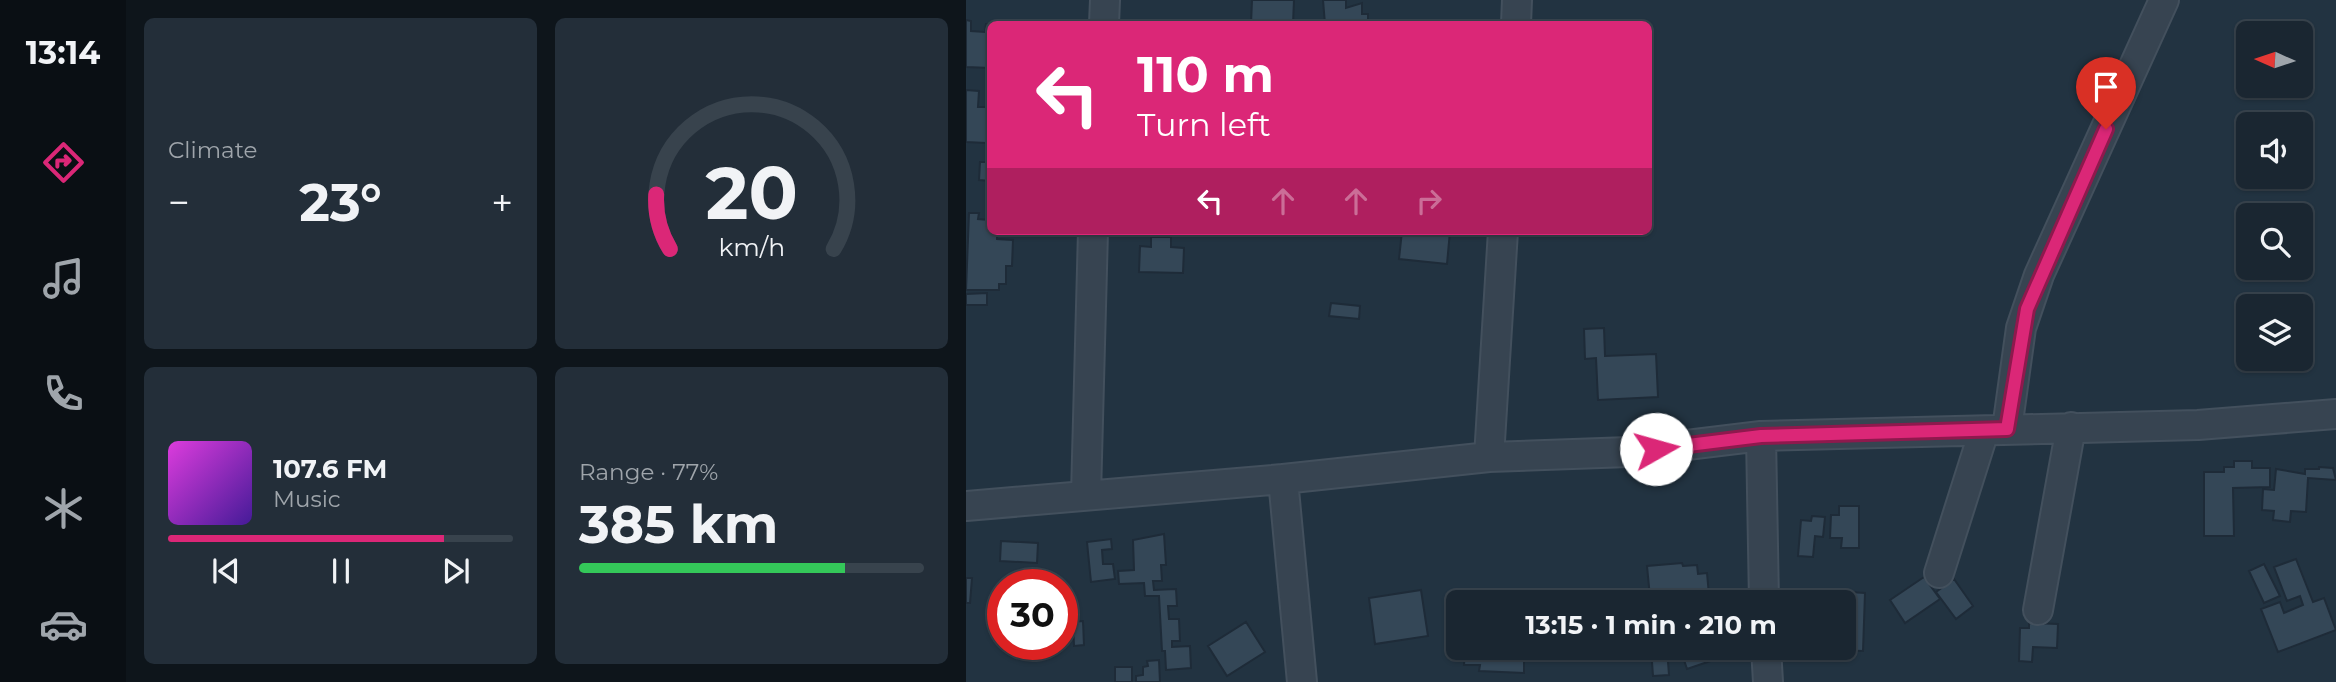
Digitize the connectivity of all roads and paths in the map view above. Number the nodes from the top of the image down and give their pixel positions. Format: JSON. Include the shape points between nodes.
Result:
{"nodes":[{"id":1,"x":1105,"y":0,"type":"edge"},
{"id":2,"x":1517,"y":0,"type":"edge"},
{"id":3,"x":2164,"y":0,"type":"edge"},
{"id":4,"x":1104,"y":21,"type":"edge"},
{"id":5,"x":1516,"y":21,"type":"edge"},
{"id":6,"x":1093,"y":235,"type":"edge"},
{"id":7,"x":1503,"y":235,"type":"edge"},
{"id":8,"x":2336,"y":414,"type":"edge"},
{"id":9,"x":2071,"y":427,"type":"junction"},
{"id":10,"x":1995,"y":430,"type":"junction"},
{"id":11,"x":1761,"y":436,"type":"junction"},
{"id":12,"x":1489,"y":457,"type":"junction"},
{"id":13,"x":1283,"y":479,"type":"junction"},
{"id":14,"x":1086,"y":495,"type":"junction"},
{"id":15,"x":966,"y":506,"type":"edge"},
{"id":16,"x":1939,"y":573,"type":"dead end"},
{"id":17,"x":1764,"y":590,"type":"edge"},
{"id":18,"x":2038,"y":610,"type":"dead end"},
{"id":19,"x":1767,"y":660,"type":"edge"},
{"id":20,"x":1302,"y":682,"type":"edge"},
{"id":21,"x":1768,"y":682,"type":"edge"}],
"edges":[{"from":1,"to":4,"type":"street"},
{"from":2,"to":5,"type":"street"},
{"from":3,"to":10,"type":"street","via":[[2035,286]]},
{"from":6,"to":14,"type":"street"},
{"from":7,"to":12,"type":"street"},
{"from":8,"to":9,"type":"street","via":[[2199,425]]},
{"from":9,"to":10,"type":"street"},
{"from":9,"to":18,"type":"street"},
{"from":10,"to":11,"type":"street"},
{"from":10,"to":16,"type":"street"},
{"from":11,"to":12,"type":"street","via":[[1629,452]]},
{"from":11,"to":17,"type":"street"},
{"from":12,"to":13,"type":"street"},
{"from":13,"to":14,"type":"street"},
{"from":13,"to":20,"type":"street"},
{"from":14,"to":15,"type":"street"},
{"from":19,"to":21,"type":"street"}]}
